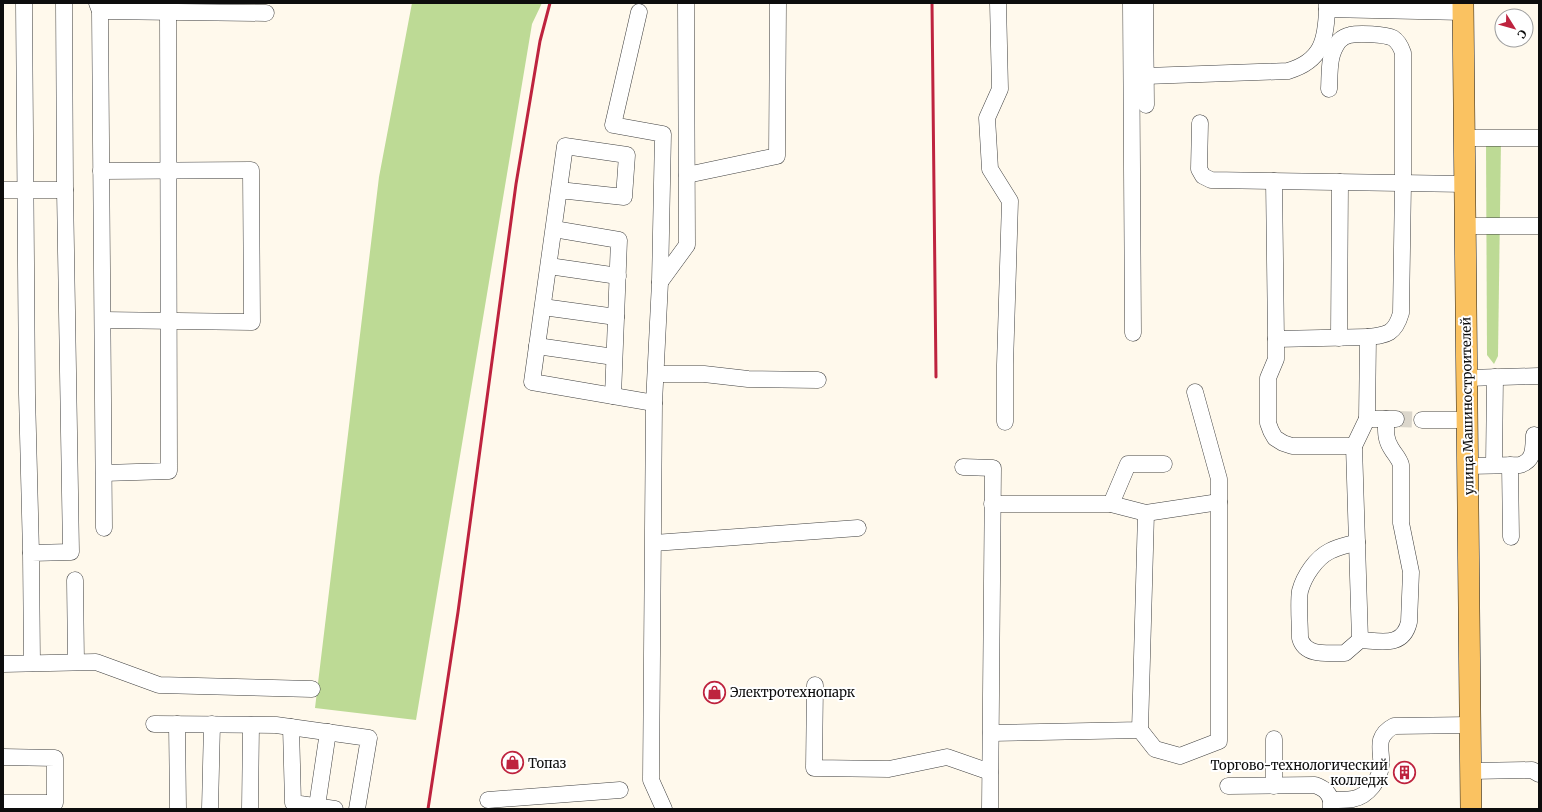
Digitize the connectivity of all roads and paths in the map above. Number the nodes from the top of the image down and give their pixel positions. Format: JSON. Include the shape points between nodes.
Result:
{"nodes":[{"id":1,"x":24,"y":3,"type":"edge"},
{"id":2,"x":64,"y":3,"type":"edge"},
{"id":3,"x":686,"y":3,"type":"edge"},
{"id":4,"x":778,"y":3,"type":"edge"},
{"id":5,"x":998,"y":3,"type":"edge"},
{"id":6,"x":1131,"y":3,"type":"edge"},
{"id":7,"x":1146,"y":3,"type":"edge"},
{"id":8,"x":1327,"y":6,"type":"edge"},
{"id":9,"x":98,"y":7,"type":"edge"},
{"id":10,"x":1463,"y":8,"type":"edge"},
{"id":11,"x":168,"y":12,"type":"junction"},
{"id":12,"x":639,"y":12,"type":"dead end"},
{"id":13,"x":266,"y":13,"type":"dead end"},
{"id":14,"x":1146,"y":76,"type":"junction"},
{"id":15,"x":1329,"y":89,"type":"dead end"},
{"id":16,"x":1146,"y":104,"type":"dead end"},
{"id":17,"x":1200,"y":123,"type":"dead end"},
{"id":18,"x":1466,"y":138,"type":"junction"},
{"id":19,"x":1539,"y":138,"type":"edge"},
{"id":20,"x":168,"y":170,"type":"junction"},
{"id":21,"x":101,"y":171,"type":"junction"},
{"id":22,"x":687,"y":175,"type":"junction"},
{"id":23,"x":1274,"y":181,"type":"junction"},
{"id":24,"x":1340,"y":182,"type":"junction"},
{"id":25,"x":1403,"y":183,"type":"junction"},
{"id":26,"x":1466,"y":184,"type":"junction"},
{"id":27,"x":3,"y":190,"type":"edge"},
{"id":28,"x":24,"y":190,"type":"junction"},
{"id":29,"x":65,"y":190,"type":"junction"},
{"id":30,"x":559,"y":190,"type":"junction"},
{"id":31,"x":1465,"y":226,"type":"junction"},
{"id":32,"x":1539,"y":226,"type":"edge"},
{"id":33,"x":554,"y":229,"type":"junction"},
{"id":34,"x":549,"y":266,"type":"junction"},
{"id":35,"x":618,"y":276,"type":"junction"},
{"id":36,"x":660,"y":282,"type":"junction"},
{"id":37,"x":543,"y":307,"type":"junction"},
{"id":38,"x":616,"y":317,"type":"junction"},
{"id":39,"x":103,"y":320,"type":"junction"},
{"id":40,"x":168,"y":321,"type":"junction"},
{"id":41,"x":1133,"y":333,"type":"dead end"},
{"id":42,"x":1368,"y":337,"type":"junction"},
{"id":43,"x":1339,"y":338,"type":"junction"},
{"id":44,"x":1276,"y":339,"type":"junction"},
{"id":45,"x":537,"y":346,"type":"junction"},
{"id":46,"x":614,"y":357,"type":"junction"},
{"id":47,"x":656,"y":374,"type":"junction"},
{"id":48,"x":1539,"y":376,"type":"edge"},
{"id":49,"x":1495,"y":377,"type":"junction"},
{"id":50,"x":1467,"y":378,"type":"junction"},
{"id":51,"x":818,"y":380,"type":"dead end"},
{"id":52,"x":1195,"y":392,"type":"dead end"},
{"id":53,"x":613,"y":396,"type":"junction"},
{"id":54,"x":654,"y":403,"type":"junction"},
{"id":55,"x":1367,"y":419,"type":"junction"},
{"id":56,"x":1422,"y":420,"type":"tunnel mouth"},
{"id":57,"x":1467,"y":420,"type":"junction"},
{"id":58,"x":1005,"y":422,"type":"dead end"},
{"id":59,"x":1534,"y":435,"type":"dead end"},
{"id":60,"x":1354,"y":446,"type":"junction"},
{"id":61,"x":1164,"y":464,"type":"dead end"},
{"id":62,"x":1494,"y":465,"type":"junction"},
{"id":63,"x":1510,"y":465,"type":"junction"},
{"id":64,"x":1468,"y":466,"type":"junction"},
{"id":65,"x":963,"y":467,"type":"dead end"},
{"id":66,"x":104,"y":473,"type":"junction"},
{"id":67,"x":1219,"y":502,"type":"junction"},
{"id":68,"x":992,"y":504,"type":"junction"},
{"id":69,"x":1111,"y":504,"type":"junction"},
{"id":70,"x":1146,"y":513,"type":"junction"},
{"id":71,"x":104,"y":528,"type":"dead end"},
{"id":72,"x":858,"y":528,"type":"dead end"},
{"id":73,"x":1510,"y":537,"type":"dead end"},
{"id":74,"x":1357,"y":542,"type":"junction"},
{"id":75,"x":654,"y":543,"type":"junction"},
{"id":76,"x":31,"y":553,"type":"junction"},
{"id":77,"x":75,"y":580,"type":"dead end"},
{"id":78,"x":1360,"y":640,"type":"junction"},
{"id":79,"x":76,"y":662,"type":"junction"},
{"id":80,"x":3,"y":664,"type":"edge"},
{"id":81,"x":32,"y":664,"type":"junction"},
{"id":82,"x":815,"y":685,"type":"dead end"},
{"id":83,"x":312,"y":690,"type":"dead end"},
{"id":84,"x":154,"y":724,"type":"dead end"},
{"id":85,"x":177,"y":724,"type":"junction"},
{"id":86,"x":212,"y":724,"type":"junction"},
{"id":87,"x":251,"y":724,"type":"junction"},
{"id":88,"x":1470,"y":725,"type":"junction"},
{"id":89,"x":292,"y":727,"type":"junction"},
{"id":90,"x":1140,"y":730,"type":"junction"},
{"id":91,"x":328,"y":732,"type":"junction"},
{"id":92,"x":991,"y":733,"type":"junction"},
{"id":93,"x":1274,"y":739,"type":"dead end"},
{"id":94,"x":3,"y":756,"type":"edge"},
{"id":95,"x":1471,"y":771,"type":"junction"},
{"id":96,"x":990,"y":772,"type":"junction"},
{"id":97,"x":1539,"y":774,"type":"edge"},
{"id":98,"x":1228,"y":786,"type":"dead end"},
{"id":99,"x":1274,"y":786,"type":"junction"},
{"id":100,"x":620,"y":790,"type":"dead end"},
{"id":101,"x":488,"y":800,"type":"dead end"},
{"id":102,"x":551,"y":802,"type":"edge"},
{"id":103,"x":3,"y":803,"type":"edge"},
{"id":104,"x":1331,"y":804,"type":"edge"},
{"id":105,"x":317,"y":806,"type":"junction"},
{"id":106,"x":178,"y":809,"type":"edge"},
{"id":107,"x":210,"y":809,"type":"edge"},
{"id":108,"x":250,"y":809,"type":"edge"},
{"id":109,"x":335,"y":809,"type":"edge"},
{"id":110,"x":357,"y":809,"type":"edge"},
{"id":111,"x":664,"y":809,"type":"edge"},
{"id":112,"x":990,"y":809,"type":"edge"},
{"id":113,"x":1471,"y":809,"type":"edge"}],
"edges":[{"from":1,"to":28,"type":"street"},
{"from":2,"to":29,"type":"street"},
{"from":3,"to":22,"type":"street"},
{"from":4,"to":22,"type":"street","via":[[777,156]]},
{"from":5,"to":58,"type":"street","via":[[1000,89],[987,118],[990,169],[1010,201]]},
{"from":6,"to":41,"type":"street"},
{"from":7,"to":14,"type":"street"},
{"from":8,"to":10,"type":"street"},
{"from":8,"to":14,"type":"street","via":[[1326,30],[1319,51],[1297,69],[1288,72]]},
{"from":9,"to":11,"type":"street"},
{"from":9,"to":21,"type":"street"},
{"from":10,"to":18,"type":"main road","name":"улица Машиностроителей"},
{"from":11,"to":13,"type":"street"},
{"from":11,"to":20,"type":"street"},
{"from":12,"to":36,"type":"street","via":[[613,125],[662,134]]},
{"from":14,"to":16,"type":"street"},
{"from":15,"to":25,"type":"street","via":[[1332,52],[1344,36],[1386,36],[1398,42],[1403,53]]},
{"from":17,"to":23,"type":"street","via":[[1199,169],[1203,176],[1211,180]]},
{"from":18,"to":19,"type":"street"},
{"from":18,"to":26,"type":"main road","name":"улица Машиностроителей"},
{"from":20,"to":21,"type":"street"},
{"from":20,"to":40,"type":"street"},
{"from":20,"to":40,"type":"street","via":[[251,170],[252,322]]},
{"from":21,"to":39,"type":"street"},
{"from":22,"to":36,"type":"street","via":[[687,245]]},
{"from":23,"to":24,"type":"street"},
{"from":23,"to":44,"type":"street"},
{"from":24,"to":25,"type":"street"},
{"from":24,"to":43,"type":"street"},
{"from":25,"to":26,"type":"street"},
{"from":25,"to":42,"type":"street","via":[[1401,313],[1399,321],[1386,335]]},
{"from":26,"to":31,"type":"main road","name":"улица Машиностроителей"},
{"from":27,"to":28,"type":"street"},
{"from":28,"to":29,"type":"street"},
{"from":28,"to":76,"type":"street"},
{"from":29,"to":76,"type":"street","via":[[71,552]]},
{"from":30,"to":30,"type":"street","via":[[565,146],[626,155],[624,197]]},
{"from":30,"to":33,"type":"street"},
{"from":31,"to":32,"type":"street"},
{"from":31,"to":50,"type":"main road","name":"улица Машиностроителей"},
{"from":33,"to":34,"type":"street"},
{"from":33,"to":35,"type":"street","via":[[619,240]]},
{"from":34,"to":35,"type":"street"},
{"from":34,"to":37,"type":"street"},
{"from":35,"to":38,"type":"street"},
{"from":36,"to":47,"type":"street"},
{"from":37,"to":38,"type":"street"},
{"from":37,"to":45,"type":"street"},
{"from":38,"to":46,"type":"street"},
{"from":39,"to":40,"type":"street"},
{"from":39,"to":66,"type":"street"},
{"from":40,"to":66,"type":"street","via":[[169,471]]},
{"from":42,"to":43,"type":"street"},
{"from":42,"to":55,"type":"street"},
{"from":43,"to":44,"type":"street"},
{"from":44,"to":60,"type":"street","via":[[1276,359],[1268,378],[1268,423],[1276,438],[1292,446]]},
{"from":45,"to":46,"type":"street"},
{"from":45,"to":53,"type":"street","via":[[532,382]]},
{"from":46,"to":53,"type":"street"},
{"from":47,"to":51,"type":"street"},
{"from":47,"to":54,"type":"street"},
{"from":48,"to":49,"type":"street"},
{"from":49,"to":50,"type":"street"},
{"from":49,"to":62,"type":"street"},
{"from":50,"to":57,"type":"main road","name":"улица Машиностроителей"},
{"from":52,"to":67,"type":"street","via":[[1219,479]]},
{"from":53,"to":54,"type":"street"},
{"from":54,"to":75,"type":"street"},
{"from":55,"to":60,"type":"street"},
{"from":55,"to":78,"type":"street","via":[[1391,419],[1386,435],[1401,466],[1401,524],[1411,572],[1410,622],[1404,634],[1393,642]]},
{"from":56,"to":57,"type":"street"},
{"from":57,"to":64,"type":"main road","name":"улица Машиностроителей"},
{"from":59,"to":63,"type":"street","via":[[1532,454],[1528,461]]},
{"from":60,"to":74,"type":"street"},
{"from":61,"to":69,"type":"street","via":[[1128,464]]},
{"from":62,"to":63,"type":"street"},
{"from":62,"to":64,"type":"street"},
{"from":63,"to":73,"type":"street"},
{"from":64,"to":88,"type":"main road","name":"улица Машиностроителей"},
{"from":65,"to":68,"type":"street","via":[[992,468]]},
{"from":66,"to":71,"type":"street"},
{"from":67,"to":70,"type":"street"},
{"from":67,"to":90,"type":"street","via":[[1219,741],[1180,756],[1156,749]]},
{"from":68,"to":69,"type":"street"},
{"from":68,"to":92,"type":"street"},
{"from":69,"to":70,"type":"street"},
{"from":70,"to":90,"type":"street"},
{"from":72,"to":75,"type":"street"},
{"from":74,"to":78,"type":"street"},
{"from":74,"to":78,"type":"street","via":[[1329,552],[1310,570],[1300,591],[1300,638],[1304,647],[1313,652],[1346,653]]},
{"from":75,"to":111,"type":"street","via":[[652,780]]},
{"from":76,"to":81,"type":"street"},
{"from":77,"to":79,"type":"street"},
{"from":79,"to":81,"type":"street"},
{"from":79,"to":83,"type":"street","via":[[96,662],[159,685]]},
{"from":80,"to":81,"type":"street"},
{"from":82,"to":96,"type":"street","via":[[814,768],[889,769],[948,757]]},
{"from":84,"to":85,"type":"street"},
{"from":85,"to":86,"type":"street"},
{"from":85,"to":106,"type":"street"},
{"from":86,"to":87,"type":"street"},
{"from":86,"to":107,"type":"street"},
{"from":87,"to":89,"type":"street"},
{"from":87,"to":108,"type":"street"},
{"from":88,"to":95,"type":"main road","name":"улица Машиностроителей"},
{"from":88,"to":104,"type":"street","via":[[1390,728],[1381,740],[1380,772],[1370,789],[1365,794]]},
{"from":89,"to":91,"type":"street"},
{"from":89,"to":105,"type":"street","via":[[293,803]]},
{"from":90,"to":92,"type":"street"},
{"from":91,"to":105,"type":"street"},
{"from":91,"to":110,"type":"street","via":[[369,738]]},
{"from":92,"to":96,"type":"street"},
{"from":93,"to":99,"type":"street"},
{"from":94,"to":103,"type":"street","via":[[55,758],[55,803]]},
{"from":95,"to":97,"type":"street","via":[[1532,770]]},
{"from":95,"to":113,"type":"main road","name":"улица Машиностроителей"},
{"from":96,"to":112,"type":"street"},
{"from":98,"to":99,"type":"street"},
{"from":99,"to":104,"type":"street","via":[[1315,785],[1329,794]]},
{"from":100,"to":102,"type":"street"},
{"from":101,"to":102,"type":"street"},
{"from":105,"to":109,"type":"street"}]}
